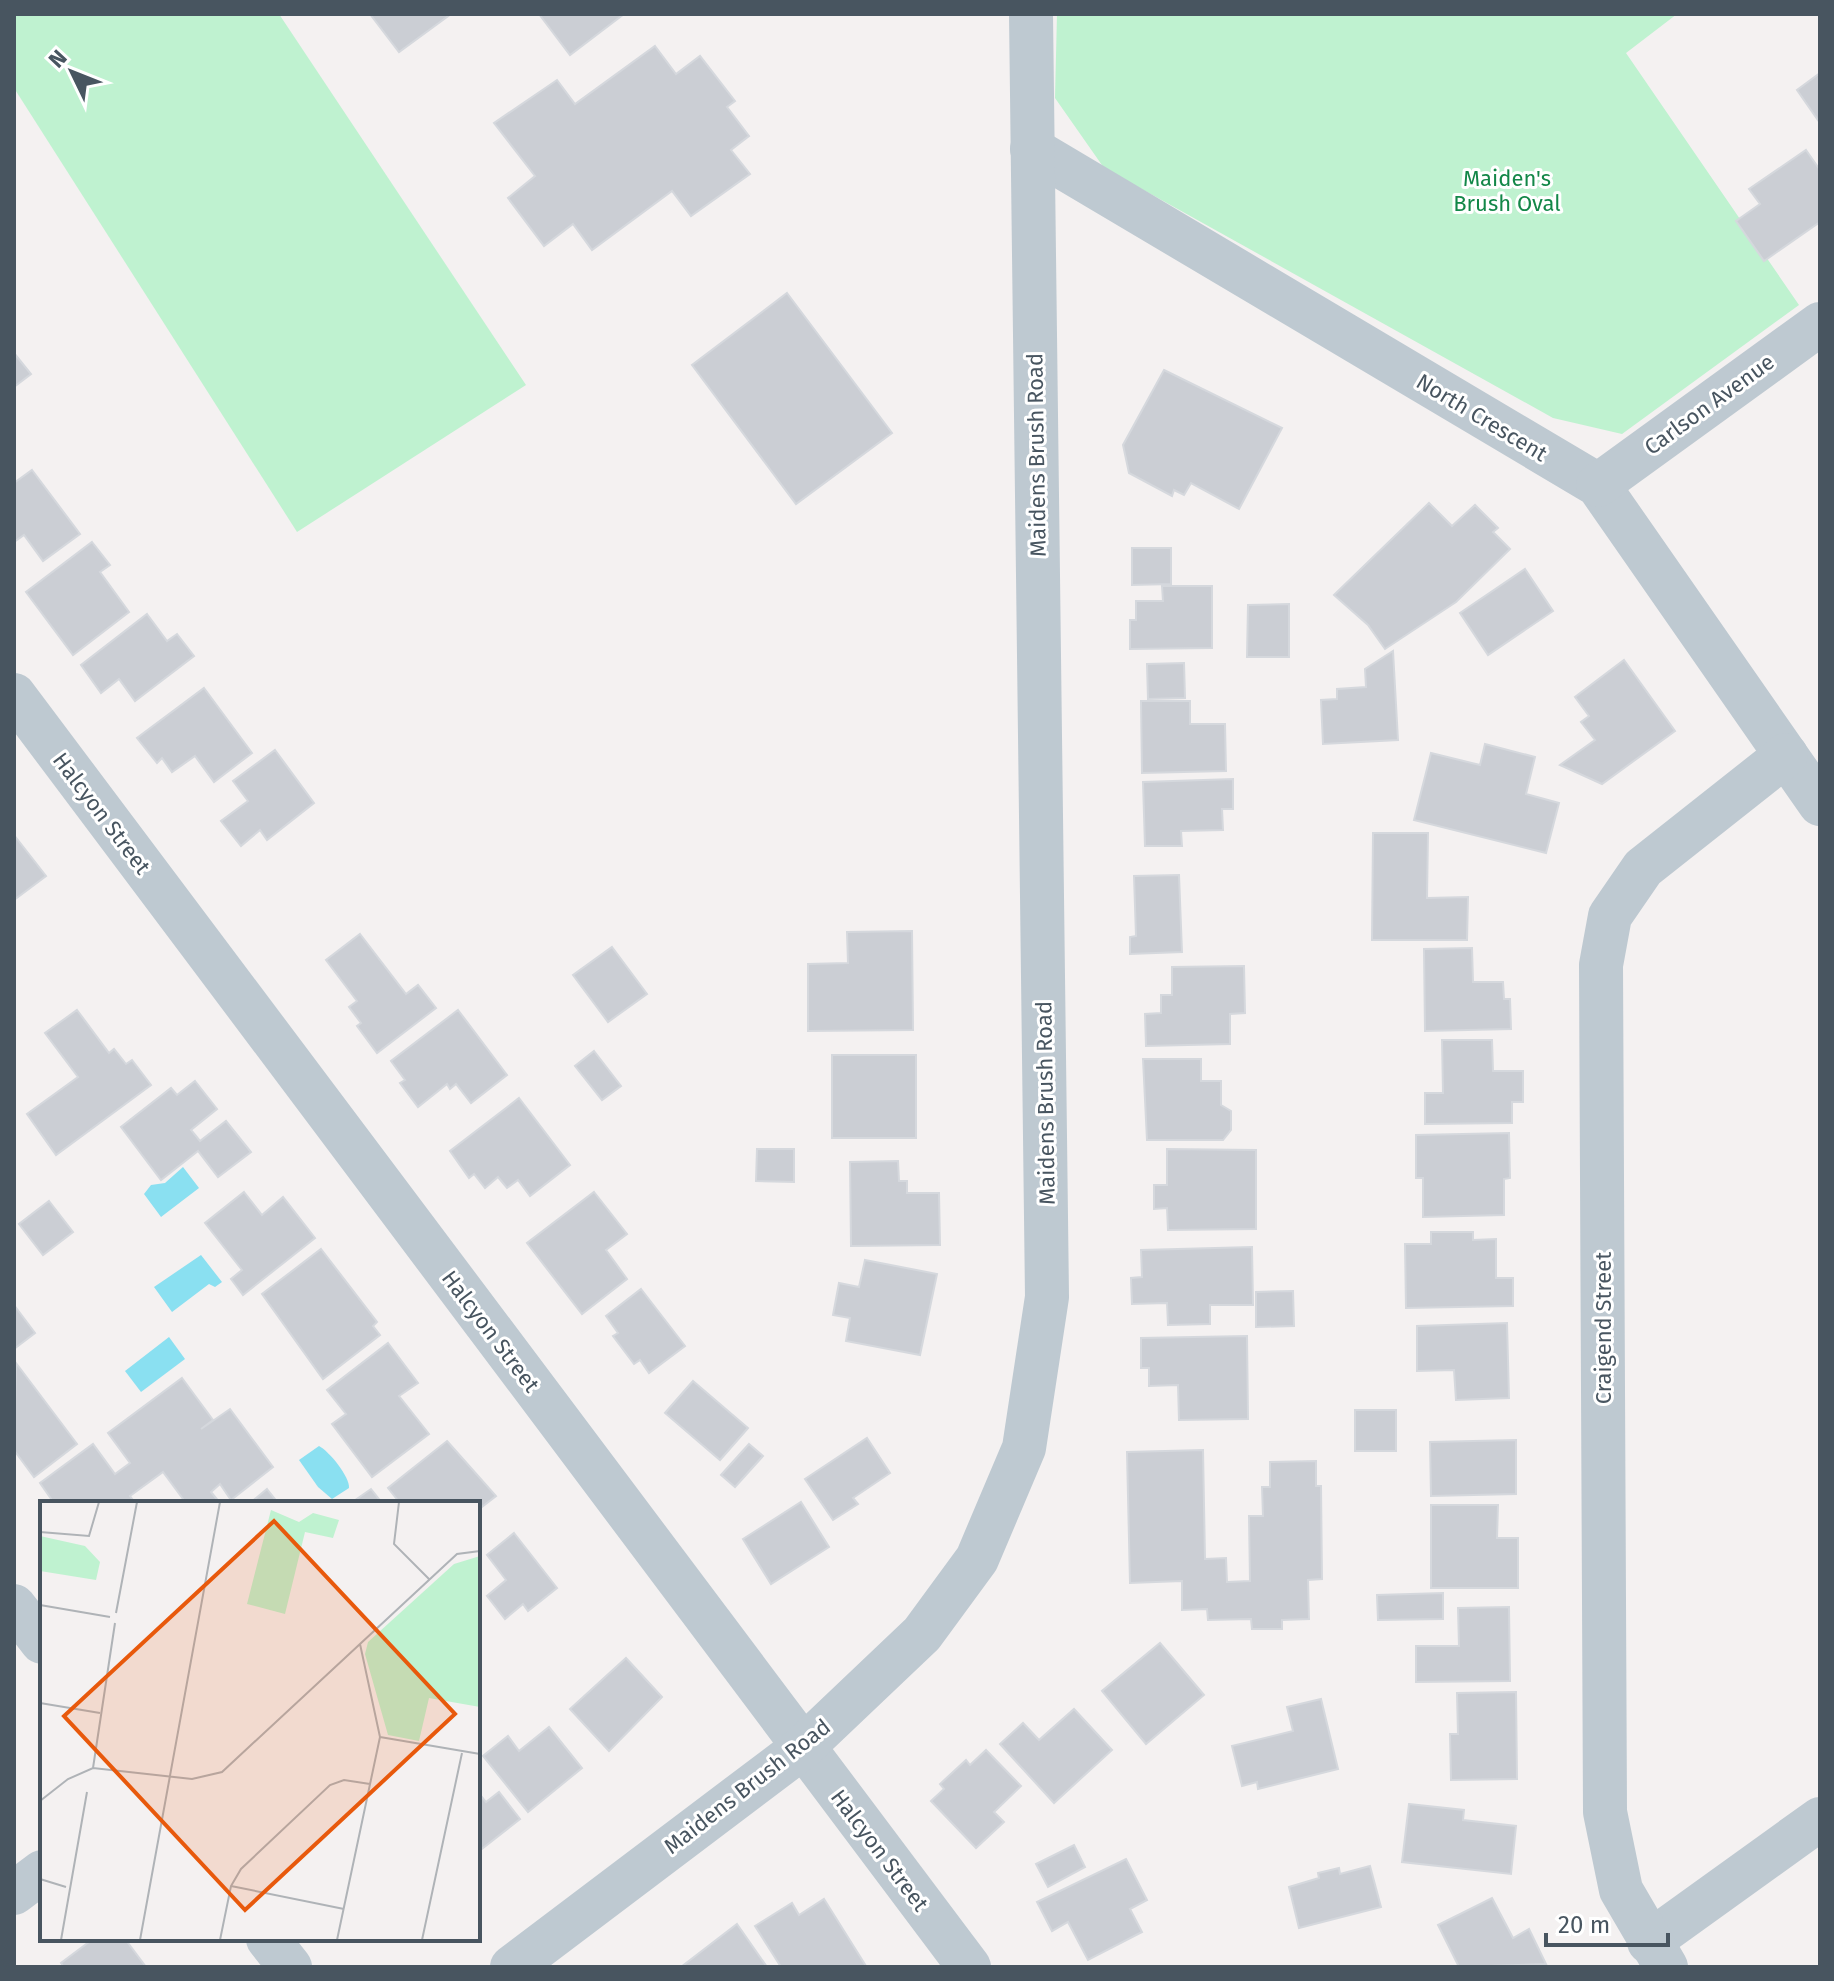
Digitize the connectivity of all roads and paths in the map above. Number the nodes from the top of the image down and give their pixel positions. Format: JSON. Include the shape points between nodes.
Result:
{"nodes":[{"id":1,"x":1031,"y":14,"type":"edge"},
{"id":2,"x":1032,"y":149,"type":"junction"},
{"id":3,"x":1820,"y":324,"type":"edge"},
{"id":4,"x":1598,"y":485,"type":"junction"},
{"id":5,"x":14,"y":695,"type":"edge"},
{"id":6,"x":1786,"y":755,"type":"junction"},
{"id":7,"x":1820,"y":804,"type":"edge"},
{"id":8,"x":14,"y":1606,"type":"edge"},
{"id":9,"x":40,"y":1639,"type":"edge"},
{"id":10,"x":802,"y":1748,"type":"junction"},
{"id":11,"x":1820,"y":1819,"type":"edge"},
{"id":12,"x":40,"y":1874,"type":"edge"},
{"id":13,"x":14,"y":1893,"type":"edge"},
{"id":14,"x":270,"y":1941,"type":"edge"},
{"id":15,"x":1657,"y":1954,"type":"edge"},
{"id":16,"x":290,"y":1967,"type":"edge"},
{"id":17,"x":512,"y":1967,"type":"edge"},
{"id":18,"x":969,"y":1967,"type":"edge"}],
"edges":[{"from":1,"to":2,"type":"street","name":"Maidens Brush Road"},
{"from":2,"to":4,"type":"street","name":"North Crescent"},
{"from":2,"to":10,"type":"street","name":"Maidens Brush Road","via":[[1047,1297],[1024,1448],[977,1559],[922,1634]]},
{"from":3,"to":4,"type":"street","name":"Carlson Avenue"},
{"from":4,"to":6,"type":"street","name":"North Crescent"},
{"from":5,"to":10,"type":"street","name":"Halcyon Street"},
{"from":6,"to":7,"type":"street","name":"North Crescent"},
{"from":6,"to":15,"type":"street","name":"Craigend Street","via":[[1643,868],[1610,916],[1601,965],[1605,1812],[1621,1890]]},
{"from":8,"to":9,"type":"street"},
{"from":10,"to":17,"type":"street","name":"Maidens Brush Road"},
{"from":10,"to":18,"type":"street","name":"Halcyon Street"},
{"from":11,"to":15,"type":"street"},
{"from":12,"to":13,"type":"street"},
{"from":14,"to":16,"type":"street"}]}
